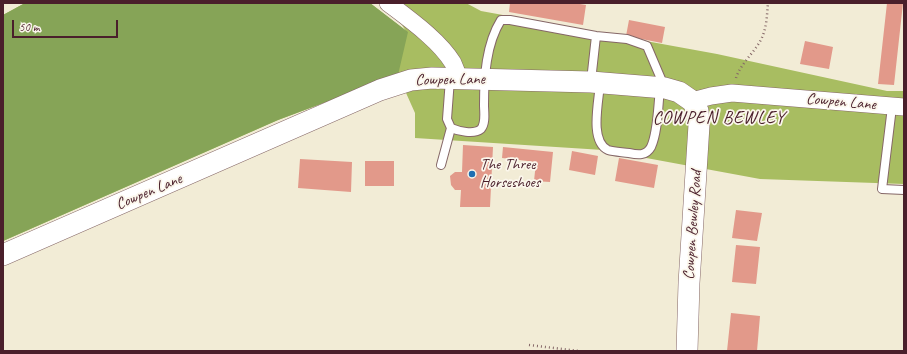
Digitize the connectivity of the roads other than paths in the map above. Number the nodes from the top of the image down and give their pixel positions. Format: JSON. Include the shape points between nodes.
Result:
{"nodes":[{"id":1,"x":388,"y":3,"type":"edge"},
{"id":2,"x":596,"y":36,"type":"junction"},
{"id":3,"x":454,"y":78,"type":"junction"},
{"id":4,"x":484,"y":78,"type":"junction"},
{"id":5,"x":596,"y":83,"type":"junction"},
{"id":6,"x":662,"y":88,"type":"junction"},
{"id":7,"x":692,"y":101,"type":"junction"},
{"id":8,"x":898,"y":107,"type":"edge"},
{"id":9,"x":451,"y":128,"type":"junction"},
{"id":10,"x":441,"y":164,"type":"dead end"},
{"id":11,"x":904,"y":190,"type":"edge"},
{"id":12,"x":3,"y":255,"type":"edge"},
{"id":13,"x":687,"y":351,"type":"edge"}],
"edges":[{"from":1,"to":3,"type":"street","via":[[439,46],[453,63]]},
{"from":2,"to":4,"type":"lane","via":[[500,20],[494,30]]},
{"from":2,"to":5,"type":"lane"},
{"from":2,"to":6,"type":"lane","via":[[647,46]]},
{"from":3,"to":4,"type":"street","name":"Cowpen Lane"},
{"from":3,"to":9,"type":"lane","via":[[447,119]]},
{"from":3,"to":12,"type":"street","name":"Cowpen Lane","via":[[411,80],[380,90]]},
{"from":4,"to":5,"type":"street","name":"Cowpen Lane"},
{"from":4,"to":9,"type":"lane","via":[[484,121],[481,129],[462,131]]},
{"from":5,"to":6,"type":"street","name":"Cowpen Lane"},
{"from":5,"to":6,"type":"lane","via":[[598,140],[609,150],[639,155],[650,148],[654,138]]},
{"from":6,"to":7,"type":"street","name":"Cowpen Lane","via":[[679,92]]},
{"from":7,"to":8,"type":"street","name":"Cowpen Lane","via":[[732,93]]},
{"from":7,"to":13,"type":"street","name":"Cowpen Bewley Road","via":[[698,111],[699,125]]},
{"from":8,"to":11,"type":"lane","via":[[882,189]]},
{"from":9,"to":10,"type":"lane"}]}
